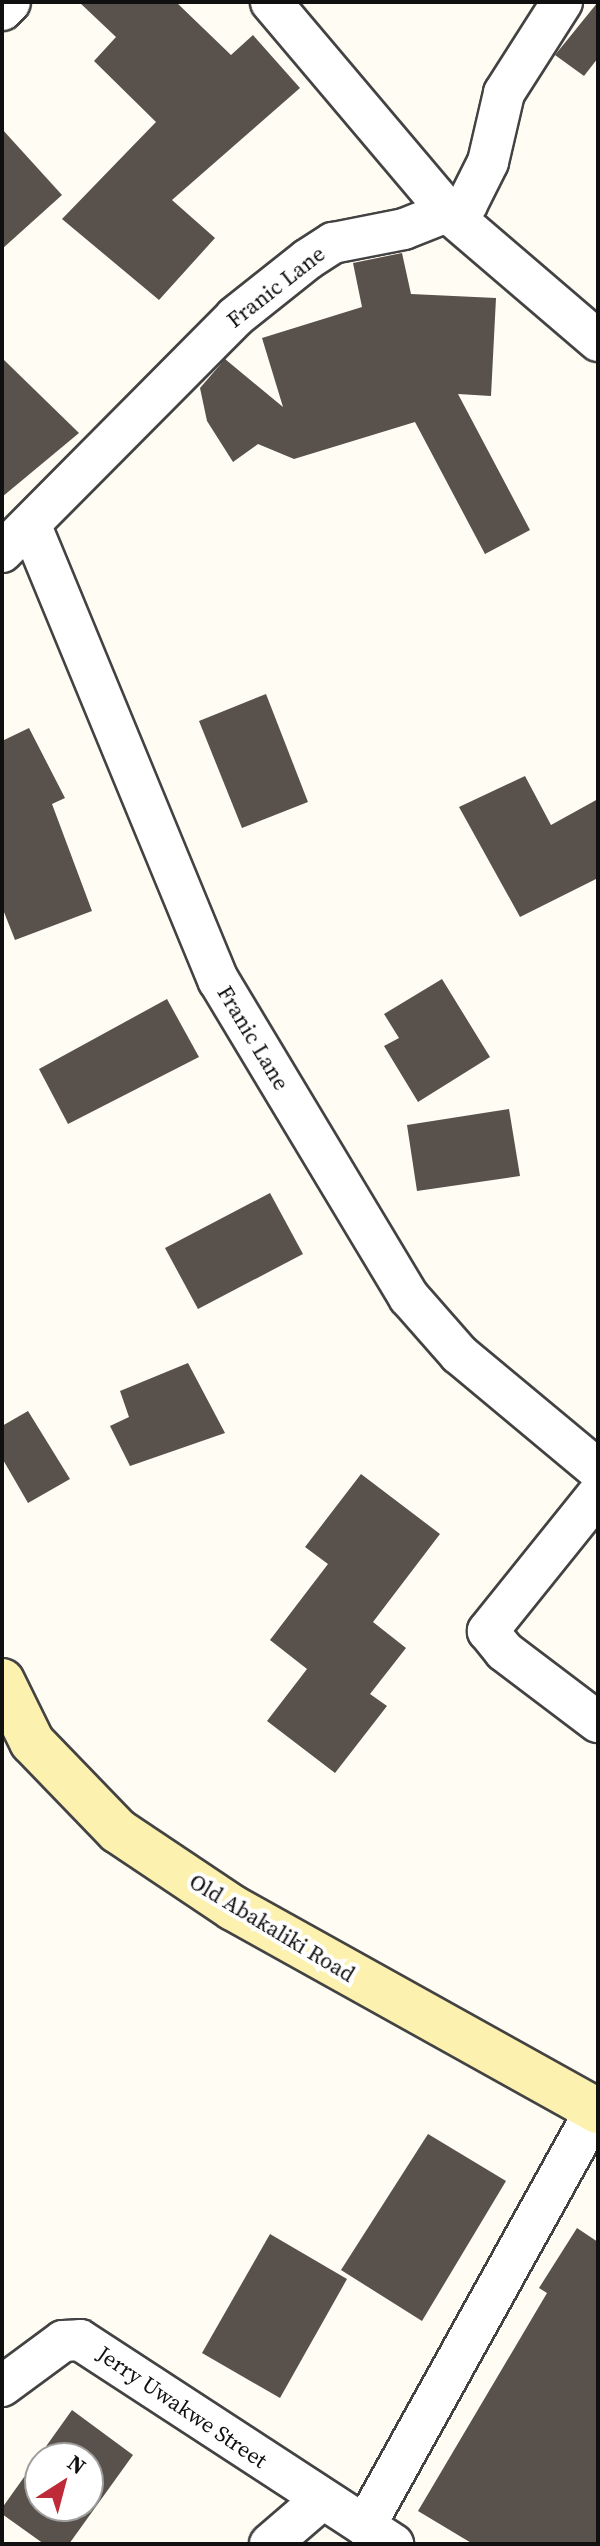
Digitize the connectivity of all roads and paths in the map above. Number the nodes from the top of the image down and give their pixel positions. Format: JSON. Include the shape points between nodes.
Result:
{"nodes":[{"id":1,"x":10,"y":2,"type":"edge"},
{"id":2,"x":271,"y":2,"type":"edge"},
{"id":3,"x":562,"y":2,"type":"edge"},
{"id":4,"x":2,"y":10,"type":"edge"},
{"id":5,"x":450,"y":214,"type":"junction"},
{"id":6,"x":598,"y":341,"type":"edge"},
{"id":7,"x":16,"y":539,"type":"edge"},
{"id":8,"x":598,"y":1470,"type":"edge"},
{"id":9,"x":598,"y":1494,"type":"edge"},
{"id":10,"x":2,"y":1681,"type":"edge"},
{"id":11,"x":598,"y":1722,"type":"edge"},
{"id":12,"x":597,"y":2110,"type":"edge"},
{"id":13,"x":2,"y":2386,"type":"edge"},
{"id":14,"x":320,"y":2501,"type":"junction"},
{"id":15,"x":379,"y":2535,"type":"edge"},
{"id":16,"x":270,"y":2544,"type":"edge"}],
"edges":[{"from":1,"to":4,"type":"street"},
{"from":2,"to":5,"type":"street"},
{"from":3,"to":5,"type":"street","name":"Franic Lane","via":[[504,93],[481,183],[467,204]]},
{"from":5,"to":6,"type":"street"},
{"from":5,"to":7,"type":"street","name":"Franic Lane","via":[[333,243],[308,259],[235,317]]},
{"from":7,"to":8,"type":"street","name":"Franic Lane","via":[[219,981],[409,1297],[459,1354]]},
{"from":9,"to":11,"type":"street","via":[[488,1631],[504,1651]]},
{"from":10,"to":12,"type":"main road","name":"Old Abakaliki Road","via":[[32,1742],[118,1831],[233,1908]]},
{"from":12,"to":15,"type":"street"},
{"from":13,"to":14,"type":"street","name":"Jerry Uwakwe Street","via":[[63,2341],[80,2340],[172,2396]]},
{"from":14,"to":15,"type":"street","name":"Jerry Uwakwe Street"},
{"from":14,"to":16,"type":"street"}]}
